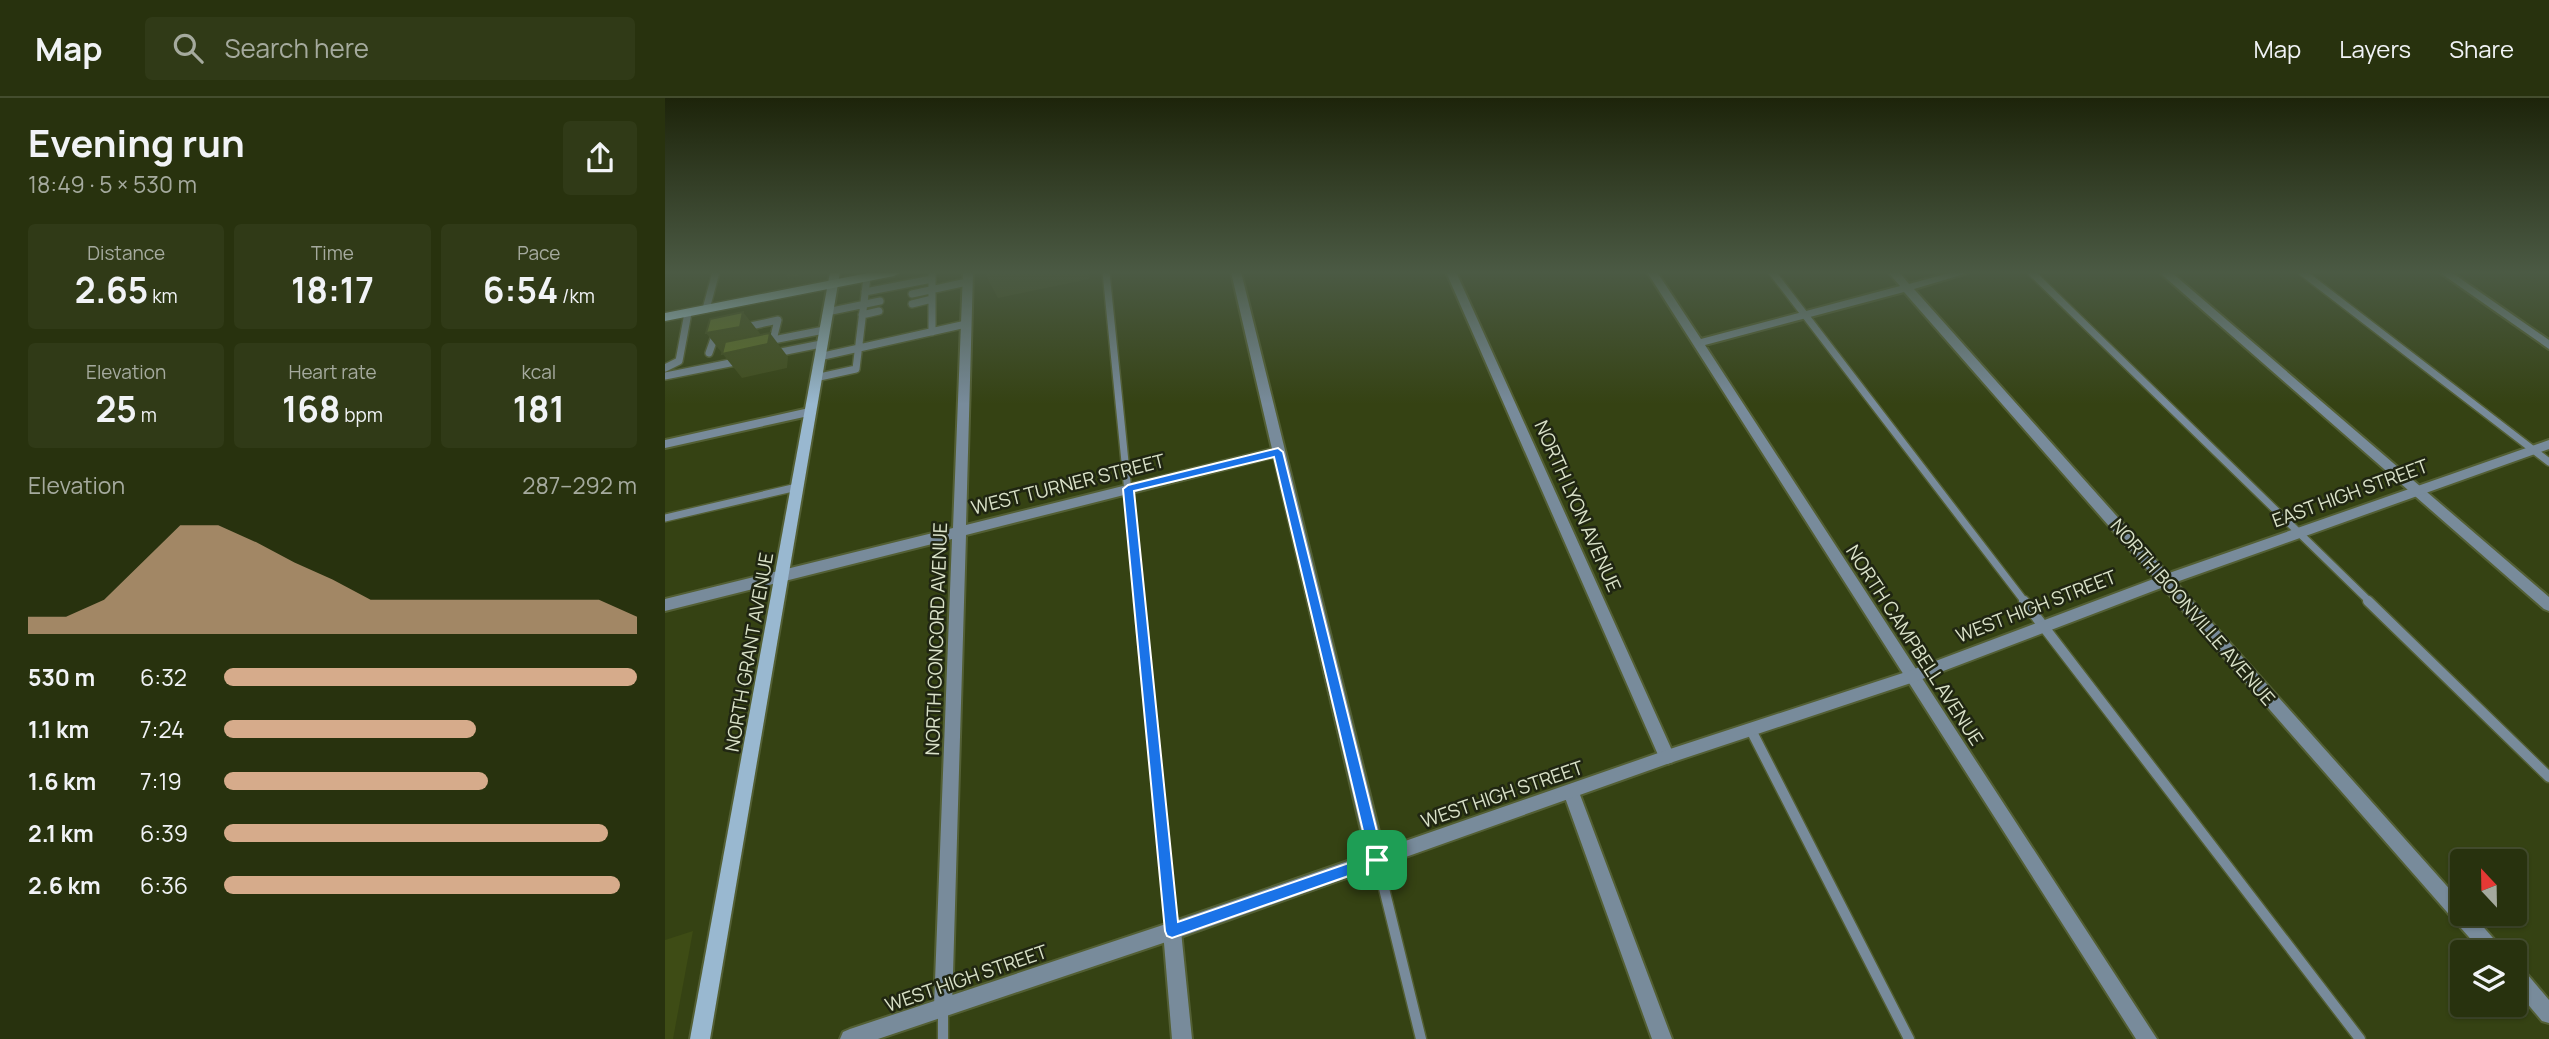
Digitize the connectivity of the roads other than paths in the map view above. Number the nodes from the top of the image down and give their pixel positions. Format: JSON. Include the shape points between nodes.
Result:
{"nodes":[{"id":1,"x":862,"y":315,"type":"edge"},
{"id":2,"x":687,"y":316,"type":"edge"},
{"id":3,"x":826,"y":316,"type":"edge"},
{"id":4,"x":932,"y":316,"type":"edge"},
{"id":5,"x":966,"y":316,"type":"edge"},
{"id":6,"x":1110,"y":316,"type":"edge"},
{"id":7,"x":1246,"y":316,"type":"edge"},
{"id":8,"x":1471,"y":316,"type":"edge"},
{"id":9,"x":1680,"y":316,"type":"edge"},
{"id":10,"x":1801,"y":316,"type":"edge"},
{"id":11,"x":1805,"y":316,"type":"edge"},
{"id":12,"x":1932,"y":316,"type":"edge"},
{"id":13,"x":2076,"y":316,"type":"edge"},
{"id":14,"x":2215,"y":316,"type":"edge"},
{"id":15,"x":2359,"y":316,"type":"edge"},
{"id":16,"x":2507,"y":316,"type":"edge"},
{"id":17,"x":966,"y":324,"type":"junction"},
{"id":18,"x":740,"y":328,"type":"edge"},
{"id":19,"x":727,"y":331,"type":"edge"},
{"id":20,"x":932,"y":332,"type":"junction"},
{"id":21,"x":773,"y":340,"type":"junction"},
{"id":22,"x":1698,"y":343,"type":"junction"},
{"id":23,"x":821,"y":344,"type":"junction"},
{"id":24,"x":2549,"y":345,"type":"edge"},
{"id":25,"x":858,"y":348,"type":"junction"},
{"id":26,"x":709,"y":353,"type":"dead end"},
{"id":27,"x":744,"y":360,"type":"edge"},
{"id":28,"x":665,"y":368,"type":"edge"},
{"id":29,"x":665,"y":376,"type":"edge"},
{"id":30,"x":815,"y":378,"type":"junction"},
{"id":31,"x":809,"y":412,"type":"junction"},
{"id":32,"x":665,"y":444,"type":"edge"},
{"id":33,"x":2549,"y":444,"type":"edge"},
{"id":34,"x":2533,"y":450,"type":"junction"},
{"id":35,"x":1278,"y":452,"type":"junction"},
{"id":36,"x":2549,"y":462,"type":"edge"},
{"id":37,"x":797,"y":487,"type":"junction"},
{"id":38,"x":1128,"y":489,"type":"junction"},
{"id":39,"x":2416,"y":490,"type":"junction"},
{"id":40,"x":665,"y":518,"type":"edge"},
{"id":41,"x":958,"y":531,"type":"junction"},
{"id":42,"x":2298,"y":532,"type":"junction"},
{"id":43,"x":782,"y":575,"type":"junction"},
{"id":44,"x":2165,"y":580,"type":"junction"},
{"id":45,"x":665,"y":605,"type":"edge"},
{"id":46,"x":2549,"y":605,"type":"edge"},
{"id":47,"x":2044,"y":626,"type":"junction"},
{"id":48,"x":1912,"y":676,"type":"junction"},
{"id":49,"x":1751,"y":730,"type":"junction"},
{"id":50,"x":1667,"y":757,"type":"junction"},
{"id":51,"x":2549,"y":777,"type":"edge"},
{"id":52,"x":1571,"y":792,"type":"junction"},
{"id":53,"x":1377,"y":860,"type":"junction"},
{"id":54,"x":1172,"y":931,"type":"junction"},
{"id":55,"x":2483,"y":940,"type":"edge"},
{"id":56,"x":2527,"y":989,"type":"edge"},
{"id":57,"x":943,"y":1007,"type":"junction"},
{"id":58,"x":2549,"y":1014,"type":"edge"},
{"id":59,"x":701,"y":1039,"type":"edge"},
{"id":60,"x":850,"y":1039,"type":"edge"},
{"id":61,"x":943,"y":1039,"type":"edge"},
{"id":62,"x":1182,"y":1039,"type":"edge"},
{"id":63,"x":1421,"y":1039,"type":"edge"},
{"id":64,"x":1662,"y":1039,"type":"edge"},
{"id":65,"x":1909,"y":1039,"type":"edge"},
{"id":66,"x":2147,"y":1039,"type":"edge"},
{"id":67,"x":2360,"y":1039,"type":"edge"}],
"edges":[{"from":1,"to":25,"type":"lane"},
{"from":2,"to":28,"type":"lane","via":[[679,361]]},
{"from":3,"to":23,"type":"main road","name":"NORTH GRANT AVENUE"},
{"from":4,"to":20,"type":"lane"},
{"from":5,"to":17,"type":"street","name":"NORTH CONCORD AVENUE"},
{"from":6,"to":38,"type":"lane"},
{"from":7,"to":35,"type":"street"},
{"from":8,"to":50,"type":"street","name":"NORTH LYON AVENUE"},
{"from":9,"to":22,"type":"street","name":"NORTH CAMPBELL AVENUE"},
{"from":10,"to":22,"type":"street"},
{"from":11,"to":47,"type":"lane"},
{"from":12,"to":44,"type":"street","name":"NORTH BOONVILLE AVENUE"},
{"from":13,"to":42,"type":"lane"},
{"from":14,"to":39,"type":"street"},
{"from":15,"to":34,"type":"lane"},
{"from":16,"to":24,"type":"street"},
{"from":17,"to":20,"type":"lane"},
{"from":17,"to":41,"type":"street","name":"NORTH CONCORD AVENUE"},
{"from":18,"to":21,"type":"lane","via":[[778,320]]},
{"from":19,"to":26,"type":"lane","via":[[715,334]]},
{"from":20,"to":25,"type":"lane"},
{"from":21,"to":23,"type":"lane"},
{"from":21,"to":23,"type":"lane","via":[[770,355]]},
{"from":22,"to":48,"type":"street","name":"NORTH CAMPBELL AVENUE"},
{"from":23,"to":25,"type":"lane"},
{"from":23,"to":30,"type":"main road","name":"NORTH GRANT AVENUE"},
{"from":25,"to":30,"type":"lane","via":[[856,369]]},
{"from":27,"to":29,"type":"lane"},
{"from":30,"to":31,"type":"main road","name":"NORTH GRANT AVENUE"},
{"from":31,"to":32,"type":"street"},
{"from":31,"to":37,"type":"main road","name":"NORTH GRANT AVENUE"},
{"from":33,"to":34,"type":"street","name":"EAST HIGH STREET"},
{"from":34,"to":36,"type":"lane"},
{"from":34,"to":39,"type":"street","name":"EAST HIGH STREET"},
{"from":35,"to":38,"type":"street","name":"WEST TURNER STREET"},
{"from":35,"to":53,"type":"street"},
{"from":37,"to":40,"type":"lane"},
{"from":37,"to":43,"type":"main road","name":"NORTH GRANT AVENUE"},
{"from":38,"to":41,"type":"street","name":"WEST TURNER STREET"},
{"from":38,"to":54,"type":"lane"},
{"from":39,"to":42,"type":"street","name":"EAST HIGH STREET"},
{"from":39,"to":46,"type":"street"},
{"from":41,"to":43,"type":"street","name":"WEST TURNER STREET"},
{"from":41,"to":57,"type":"street","name":"NORTH CONCORD AVENUE"},
{"from":42,"to":44,"type":"street","name":"EAST HIGH STREET"},
{"from":42,"to":51,"type":"lane"},
{"from":43,"to":45,"type":"street","name":"WEST TURNER STREET"},
{"from":43,"to":59,"type":"main road","name":"NORTH GRANT AVENUE"},
{"from":44,"to":47,"type":"street","name":"WEST HIGH STREET"},
{"from":44,"to":55,"type":"street","name":"NORTH BOONVILLE AVENUE"},
{"from":47,"to":48,"type":"street","name":"WEST HIGH STREET"},
{"from":47,"to":67,"type":"lane"},
{"from":48,"to":49,"type":"street","name":"WEST HIGH STREET"},
{"from":48,"to":66,"type":"street","name":"NORTH CAMPBELL AVENUE"},
{"from":49,"to":50,"type":"street","name":"WEST HIGH STREET"},
{"from":49,"to":65,"type":"lane"},
{"from":50,"to":52,"type":"street","name":"WEST HIGH STREET"},
{"from":52,"to":53,"type":"street","name":"WEST HIGH STREET"},
{"from":52,"to":64,"type":"street"},
{"from":53,"to":54,"type":"street","name":"WEST HIGH STREET"},
{"from":53,"to":63,"type":"lane"},
{"from":54,"to":57,"type":"street","name":"WEST HIGH STREET"},
{"from":54,"to":62,"type":"street"},
{"from":56,"to":58,"type":"street"},
{"from":57,"to":60,"type":"street","name":"WEST HIGH STREET"},
{"from":57,"to":61,"type":"lane"}]}
